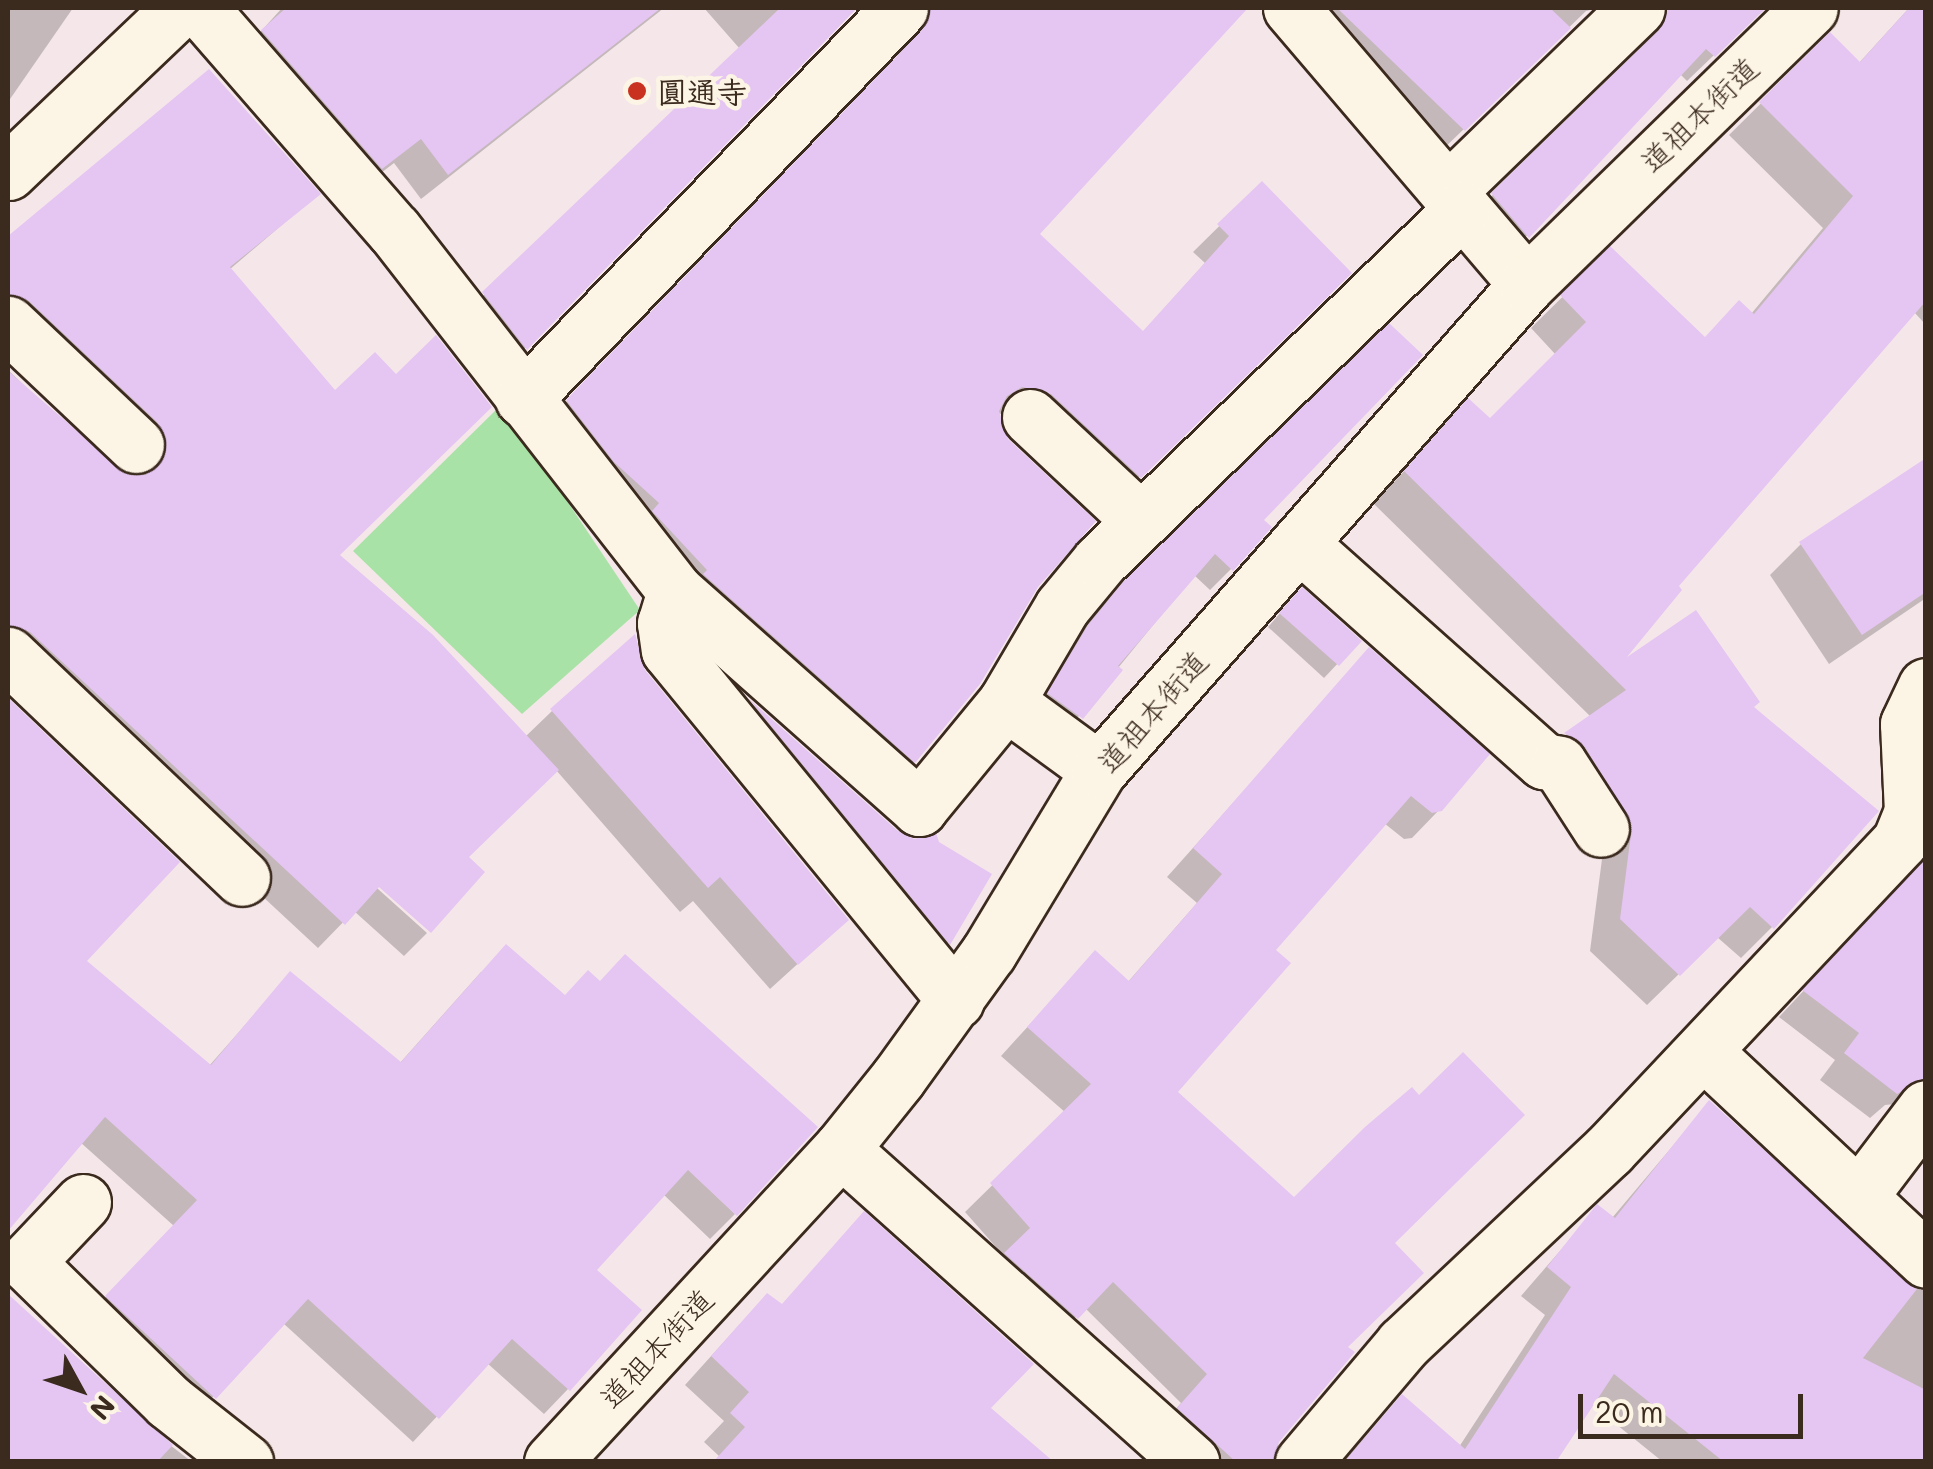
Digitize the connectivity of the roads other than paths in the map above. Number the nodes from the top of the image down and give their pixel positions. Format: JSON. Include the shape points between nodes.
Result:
{"nodes":[{"id":1,"x":180,"y":8,"type":"edge"},
{"id":2,"x":200,"y":8,"type":"edge"},
{"id":3,"x":900,"y":8,"type":"edge"},
{"id":4,"x":1291,"y":8,"type":"edge"},
{"id":5,"x":1637,"y":8,"type":"edge"},
{"id":6,"x":1810,"y":8,"type":"edge"},
{"id":7,"x":9,"y":167,"type":"edge"},
{"id":8,"x":1455,"y":200,"type":"junction"},
{"id":9,"x":1527,"y":284,"type":"junction"},
{"id":10,"x":8,"y":324,"type":"edge"},
{"id":11,"x":523,"y":399,"type":"junction"},
{"id":12,"x":1030,"y":416,"type":"dead end"},
{"id":13,"x":136,"y":445,"type":"dead end"},
{"id":14,"x":1139,"y":519,"type":"junction"},
{"id":15,"x":1299,"y":543,"type":"junction"},
{"id":16,"x":675,"y":591,"type":"junction"},
{"id":17,"x":8,"y":655,"type":"edge"},
{"id":18,"x":1926,"y":686,"type":"edge"},
{"id":19,"x":1006,"y":702,"type":"junction"},
{"id":20,"x":1099,"y":770,"type":"junction"},
{"id":21,"x":1919,"y":816,"type":"edge"},
{"id":22,"x":1601,"y":829,"type":"dead end"},
{"id":23,"x":242,"y":878,"type":"dead end"},
{"id":24,"x":956,"y":1001,"type":"junction"},
{"id":25,"x":1704,"y":1052,"type":"junction"},
{"id":26,"x":1926,"y":1108,"type":"edge"},
{"id":27,"x":842,"y":1149,"type":"junction"},
{"id":28,"x":1860,"y":1195,"type":"junction"},
{"id":29,"x":83,"y":1202,"type":"dead end"},
{"id":30,"x":1926,"y":1260,"type":"edge"},
{"id":31,"x":245,"y":1462,"type":"edge"},
{"id":32,"x":552,"y":1462,"type":"edge"},
{"id":33,"x":1191,"y":1462,"type":"edge"},
{"id":34,"x":1303,"y":1462,"type":"edge"}],
"edges":[{"from":1,"to":7,"type":"street"},
{"from":2,"to":11,"type":"street","via":[[394,230]]},
{"from":3,"to":11,"type":"street"},
{"from":4,"to":8,"type":"street"},
{"from":5,"to":8,"type":"street"},
{"from":6,"to":9,"type":"street","name":"道祖本街道"},
{"from":8,"to":9,"type":"street"},
{"from":8,"to":14,"type":"street"},
{"from":9,"to":15,"type":"street","name":"道祖本街道"},
{"from":10,"to":13,"type":"street"},
{"from":11,"to":16,"type":"street"},
{"from":12,"to":14,"type":"street"},
{"from":14,"to":19,"type":"street","via":[[1062,607]]},
{"from":15,"to":20,"type":"street","name":"道祖本街道"},
{"from":15,"to":22,"type":"street","via":[[1544,761],[1559,764]]},
{"from":16,"to":19,"type":"street","via":[[919,808]]},
{"from":16,"to":24,"type":"street","via":[[665,623],[669,650]]},
{"from":17,"to":23,"type":"street"},
{"from":18,"to":21,"type":"street","via":[[1908,724]]},
{"from":19,"to":20,"type":"street"},
{"from":20,"to":24,"type":"street","name":"道祖本街道"},
{"from":21,"to":25,"type":"street"},
{"from":24,"to":27,"type":"street","name":"道祖本街道"},
{"from":25,"to":28,"type":"street"},
{"from":25,"to":34,"type":"street","via":[[1403,1344]]},
{"from":26,"to":28,"type":"street"},
{"from":27,"to":32,"type":"street","name":"道祖本街道"},
{"from":27,"to":33,"type":"street"},
{"from":28,"to":30,"type":"street"},
{"from":29,"to":31,"type":"street","via":[[26,1262],[168,1402]]}]}
